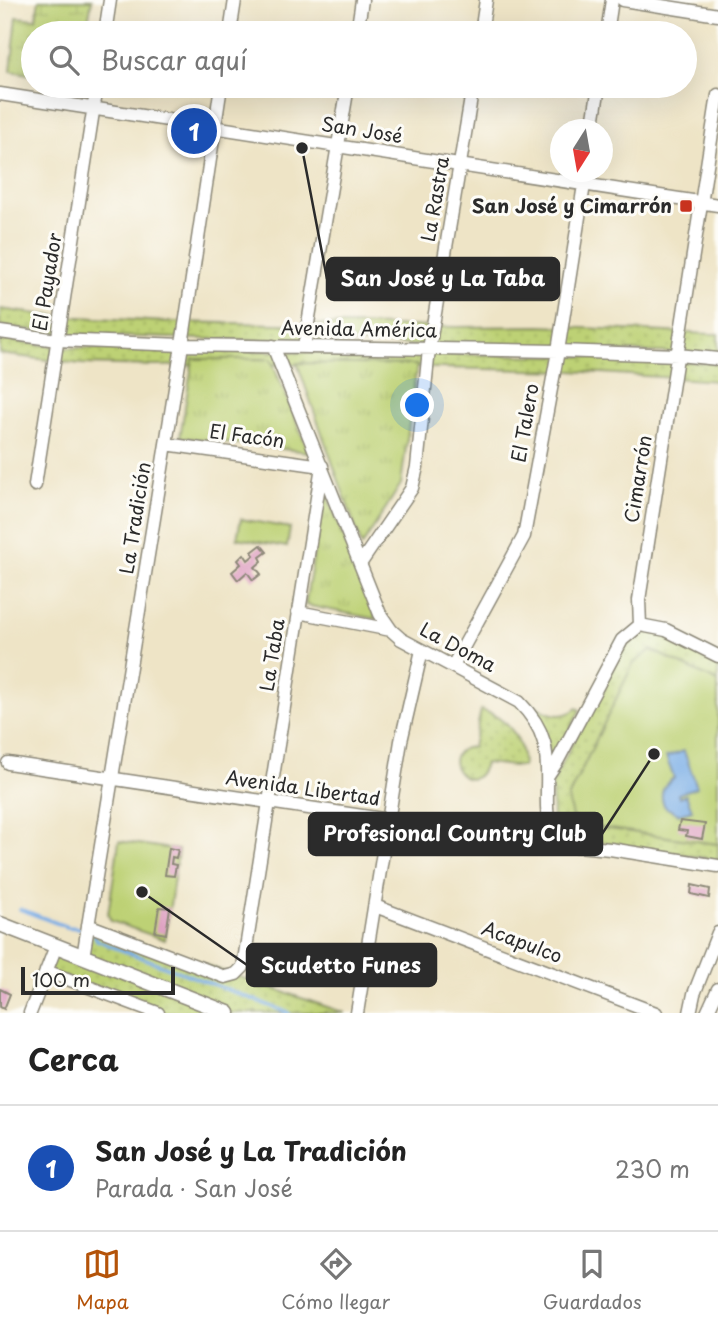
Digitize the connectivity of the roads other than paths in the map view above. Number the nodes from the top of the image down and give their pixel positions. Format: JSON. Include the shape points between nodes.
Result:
{"nodes":[{"id":1,"x":110,"y":0,"type":"edge"},
{"id":2,"x":235,"y":0,"type":"edge"},
{"id":3,"x":362,"y":0,"type":"edge"},
{"id":4,"x":486,"y":0,"type":"edge"},
{"id":5,"x":612,"y":0,"type":"edge"},
{"id":6,"x":622,"y":0,"type":"edge"},
{"id":7,"x":718,"y":15,"type":"edge"},
{"id":8,"x":107,"y":21,"type":"edge"},
{"id":9,"x":232,"y":21,"type":"edge"},
{"id":10,"x":359,"y":21,"type":"edge"},
{"id":11,"x":483,"y":21,"type":"edge"},
{"id":12,"x":609,"y":21,"type":"edge"},
{"id":13,"x":0,"y":94,"type":"edge"},
{"id":14,"x":718,"y":95,"type":"edge"},
{"id":15,"x":21,"y":97,"type":"edge"},
{"id":16,"x":27,"y":98,"type":"edge"},
{"id":17,"x":95,"y":98,"type":"edge"},
{"id":18,"x":219,"y":98,"type":"edge"},
{"id":19,"x":346,"y":98,"type":"edge"},
{"id":20,"x":471,"y":98,"type":"edge"},
{"id":21,"x":597,"y":98,"type":"edge"},
{"id":22,"x":93,"y":108,"type":"junction"},
{"id":23,"x":594,"y":119,"type":"edge"},
{"id":24,"x":215,"y":127,"type":"junction"},
{"id":25,"x":339,"y":146,"type":"junction"},
{"id":26,"x":461,"y":165,"type":"junction"},
{"id":27,"x":550,"y":174,"type":"edge"},
{"id":28,"x":584,"y":182,"type":"edge"},
{"id":29,"x":604,"y":182,"type":"edge"},
{"id":30,"x":701,"y":202,"type":"junction"},
{"id":31,"x":718,"y":205,"type":"edge"},
{"id":32,"x":0,"y":332,"type":"edge"},
{"id":33,"x":57,"y":340,"type":"junction"},
{"id":34,"x":182,"y":345,"type":"junction"},
{"id":35,"x":273,"y":346,"type":"junction"},
{"id":36,"x":304,"y":346,"type":"junction"},
{"id":37,"x":429,"y":349,"type":"junction"},
{"id":38,"x":558,"y":351,"type":"junction"},
{"id":39,"x":678,"y":355,"type":"junction"},
{"id":40,"x":718,"y":359,"type":"edge"},
{"id":41,"x":166,"y":444,"type":"junction"},
{"id":42,"x":322,"y":466,"type":"junction"},
{"id":43,"x":35,"y":485,"type":"dead end"},
{"id":44,"x":360,"y":564,"type":"junction"},
{"id":45,"x":298,"y":612,"type":"junction"},
{"id":46,"x":640,"y":625,"type":"junction"},
{"id":47,"x":391,"y":630,"type":"junction"},
{"id":48,"x":422,"y":650,"type":"junction"},
{"id":49,"x":718,"y":656,"type":"edge"},
{"id":50,"x":453,"y":666,"type":"junction"},
{"id":51,"x":8,"y":763,"type":"dead end"},
{"id":52,"x":548,"y":776,"type":"junction"},
{"id":53,"x":111,"y":780,"type":"junction"},
{"id":54,"x":268,"y":803,"type":"junction"},
{"id":55,"x":389,"y":820,"type":"junction"},
{"id":56,"x":558,"y":843,"type":"junction"},
{"id":57,"x":718,"y":866,"type":"edge"},
{"id":58,"x":375,"y":906,"type":"junction"},
{"id":59,"x":0,"y":924,"type":"edge"},
{"id":60,"x":88,"y":925,"type":"junction"},
{"id":61,"x":718,"y":933,"type":"edge"},
{"id":62,"x":56,"y":946,"type":"junction"},
{"id":63,"x":83,"y":957,"type":"junction"},
{"id":64,"x":46,"y":971,"type":"junction"},
{"id":65,"x":718,"y":989,"type":"edge"},
{"id":66,"x":30,"y":1013,"type":"edge"},
{"id":67,"x":158,"y":1013,"type":"edge"},
{"id":68,"x":228,"y":1013,"type":"edge"},
{"id":69,"x":357,"y":1013,"type":"edge"},
{"id":70,"x":656,"y":1013,"type":"edge"},
{"id":71,"x":690,"y":1013,"type":"edge"},
{"id":72,"x":707,"y":1013,"type":"edge"}],
"edges":[{"from":1,"to":8,"type":"street"},
{"from":2,"to":9,"type":"street"},
{"from":3,"to":10,"type":"street"},
{"from":4,"to":11,"type":"street"},
{"from":5,"to":12,"type":"street"},
{"from":6,"to":7,"type":"street"},
{"from":13,"to":15,"type":"street","name":"San José"},
{"from":14,"to":30,"type":"street","name":"Cimarrón"},
{"from":16,"to":22,"type":"street","name":"San José"},
{"from":17,"to":22,"type":"street","name":"El Payador"},
{"from":18,"to":24,"type":"street","name":"La Tradición"},
{"from":19,"to":25,"type":"street"},
{"from":20,"to":26,"type":"street","name":"La Rastra"},
{"from":21,"to":23,"type":"street"},
{"from":22,"to":24,"type":"street","name":"San José"},
{"from":22,"to":33,"type":"street","name":"El Payador"},
{"from":24,"to":25,"type":"street","name":"San José"},
{"from":24,"to":34,"type":"street","name":"La Tradición"},
{"from":25,"to":26,"type":"street","name":"San José"},
{"from":25,"to":36,"type":"street"},
{"from":26,"to":27,"type":"street","name":"San José"},
{"from":26,"to":37,"type":"street","name":"La Rastra"},
{"from":28,"to":38,"type":"street","name":"El Talero"},
{"from":29,"to":30,"type":"street","name":"San José"},
{"from":30,"to":31,"type":"street","name":"San José"},
{"from":30,"to":39,"type":"street","name":"Cimarrón"},
{"from":32,"to":33,"type":"street","name":"Avenida América"},
{"from":33,"to":34,"type":"street","name":"Avenida América"},
{"from":33,"to":43,"type":"street","name":"El Payador"},
{"from":34,"to":35,"type":"street","name":"Avenida América"},
{"from":34,"to":41,"type":"street","name":"La Tradición"},
{"from":35,"to":36,"type":"street","name":"Avenida América"},
{"from":35,"to":42,"type":"street"},
{"from":36,"to":37,"type":"street","name":"Avenida América"},
{"from":37,"to":38,"type":"street","name":"Avenida América"},
{"from":37,"to":44,"type":"street","name":"La Rastra","via":[[412,488]]},
{"from":38,"to":39,"type":"street","name":"Avenida América"},
{"from":38,"to":50,"type":"street","name":"El Talero","via":[[524,537]]},
{"from":39,"to":40,"type":"street","name":"Avenida América"},
{"from":39,"to":46,"type":"street","name":"Cimarrón","via":[[639,600]]},
{"from":41,"to":42,"type":"street","name":"El Facón"},
{"from":41,"to":53,"type":"street","name":"La Tradición"},
{"from":42,"to":44,"type":"street"},
{"from":42,"to":45,"type":"street","name":"La Taba"},
{"from":44,"to":47,"type":"street"},
{"from":45,"to":47,"type":"street","name":"La Doma"},
{"from":45,"to":54,"type":"street","name":"La Taba"},
{"from":46,"to":49,"type":"street","via":[[666,630]]},
{"from":46,"to":52,"type":"street","via":[[622,640]]},
{"from":47,"to":48,"type":"street","name":"La Doma"},
{"from":48,"to":50,"type":"street","name":"La Doma"},
{"from":48,"to":55,"type":"street"},
{"from":50,"to":52,"type":"street","name":"La Doma","via":[[519,702],[533,716],[543,735]]},
{"from":51,"to":53,"type":"street","name":"Avenida Libertad"},
{"from":52,"to":56,"type":"street","via":[[549,822]]},
{"from":53,"to":54,"type":"street","name":"Avenida Libertad"},
{"from":53,"to":60,"type":"street","name":"La Tradición"},
{"from":54,"to":55,"type":"street","name":"Avenida Libertad"},
{"from":54,"to":60,"type":"street","name":"La Taba","via":[[243,967],[236,974],[215,974]]},
{"from":55,"to":56,"type":"street","name":"Avenida Libertad","via":[[469,836]]},
{"from":55,"to":58,"type":"street"},
{"from":56,"to":57,"type":"street","name":"Avenida Libertad"},
{"from":58,"to":69,"type":"street"},
{"from":58,"to":70,"type":"street","name":"Acapulco"},
{"from":59,"to":62,"type":"main road"},
{"from":60,"to":63,"type":"street","name":"La Tradición"},
{"from":61,"to":71,"type":"street"},
{"from":62,"to":63,"type":"main road"},
{"from":62,"to":64,"type":"street"},
{"from":63,"to":68,"type":"main road"},
{"from":64,"to":66,"type":"street"},
{"from":64,"to":67,"type":"street"},
{"from":65,"to":72,"type":"street"}]}
